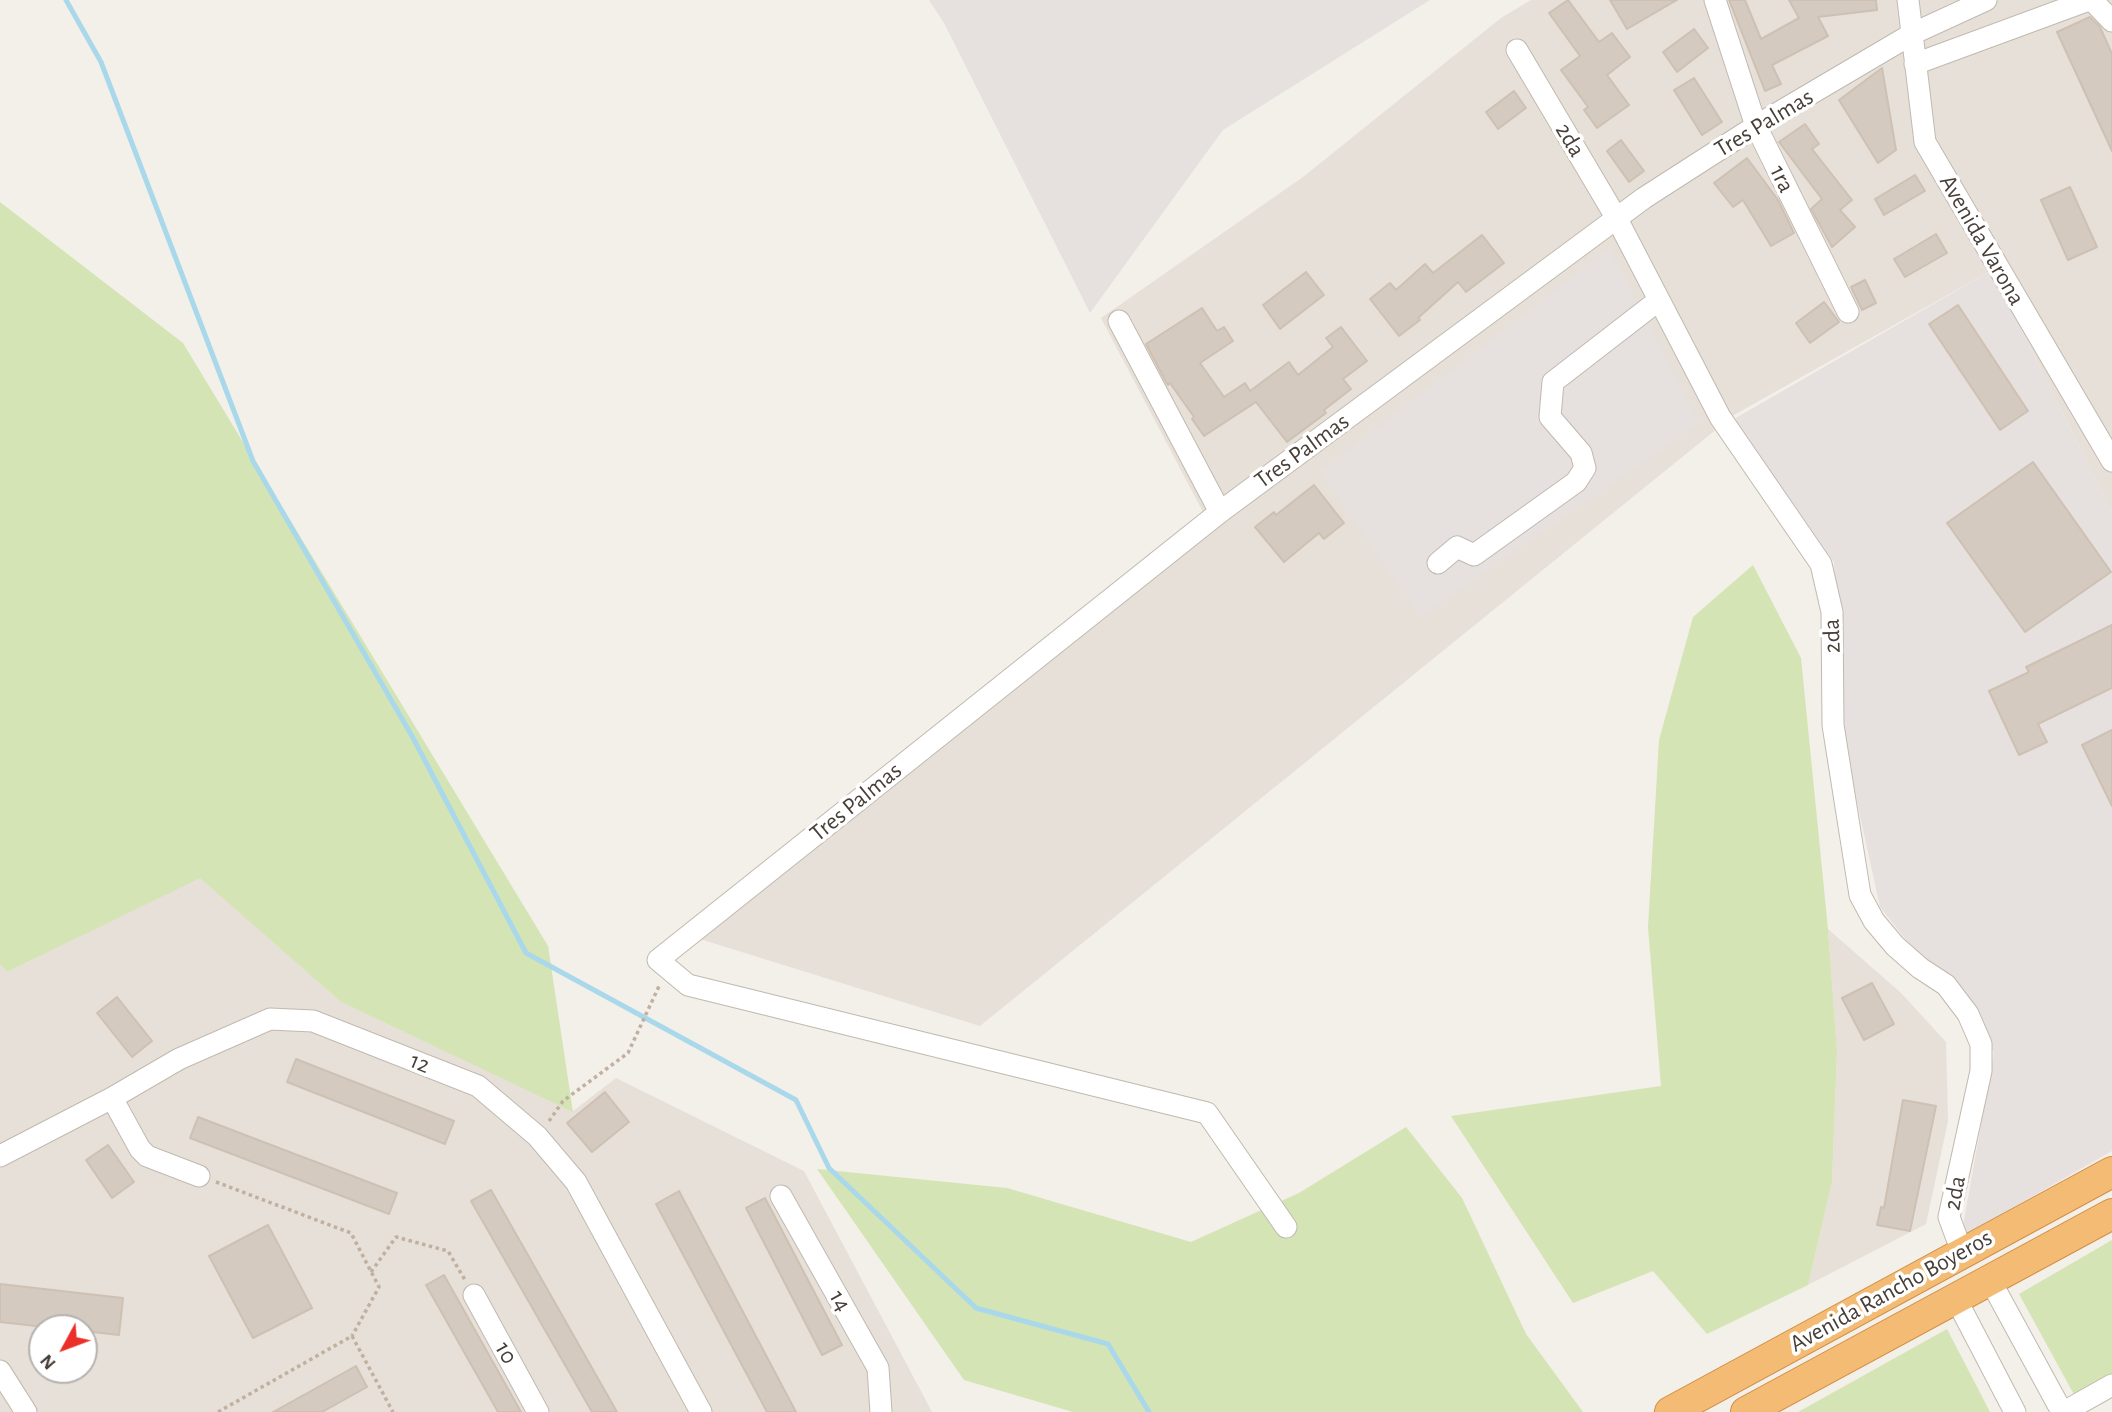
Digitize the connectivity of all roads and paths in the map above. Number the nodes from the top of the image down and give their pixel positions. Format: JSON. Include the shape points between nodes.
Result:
{"nodes":[{"id":1,"x":1715,"y":0,"type":"edge"},
{"id":2,"x":1908,"y":0,"type":"edge"},
{"id":3,"x":1986,"y":0,"type":"edge"},
{"id":4,"x":2090,"y":0,"type":"edge"},
{"id":5,"x":2112,"y":20,"type":"edge"},
{"id":6,"x":1912,"y":34,"type":"junction"},
{"id":7,"x":1517,"y":50,"type":"dead end"},
{"id":8,"x":1915,"y":64,"type":"junction"},
{"id":9,"x":1756,"y":126,"type":"junction"},
{"id":10,"x":1617,"y":219,"type":"junction"},
{"id":11,"x":1659,"y":300,"type":"junction"},
{"id":12,"x":1848,"y":312,"type":"dead end"},
{"id":13,"x":1119,"y":321,"type":"dead end"},
{"id":14,"x":2112,"y":461,"type":"edge"},
{"id":15,"x":1220,"y":512,"type":"junction"},
{"id":16,"x":1437,"y":563,"type":"dead end"},
{"id":17,"x":649,"y":1006,"type":"dead end"},
{"id":18,"x":112,"y":1098,"type":"junction"},
{"id":19,"x":537,"y":1136,"type":"junction"},
{"id":20,"x":0,"y":1156,"type":"edge"},
{"id":21,"x":2112,"y":1172,"type":"edge"},
{"id":22,"x":199,"y":1176,"type":"joint"},
{"id":23,"x":781,"y":1196,"type":"dead end"},
{"id":24,"x":2112,"y":1214,"type":"edge"},
{"id":25,"x":1286,"y":1227,"type":"dead end"},
{"id":26,"x":1962,"y":1252,"type":"junction"},
{"id":27,"x":371,"y":1272,"type":"junction"},
{"id":28,"x":1990,"y":1280,"type":"junction"},
{"id":29,"x":474,"y":1295,"type":"joint"},
{"id":30,"x":1956,"y":1299,"type":"junction"},
{"id":31,"x":352,"y":1336,"type":"junction"},
{"id":32,"x":0,"y":1371,"type":"edge"},
{"id":33,"x":2112,"y":1385,"type":"edge"},
{"id":34,"x":26,"y":1412,"type":"edge"},
{"id":35,"x":218,"y":1412,"type":"edge"},
{"id":36,"x":393,"y":1412,"type":"edge"},
{"id":37,"x":538,"y":1412,"type":"edge"},
{"id":38,"x":701,"y":1412,"type":"edge"},
{"id":39,"x":881,"y":1412,"type":"edge"},
{"id":40,"x":1670,"y":1412,"type":"edge"},
{"id":41,"x":1746,"y":1412,"type":"edge"},
{"id":42,"x":2015,"y":1412,"type":"edge"},
{"id":43,"x":2063,"y":1412,"type":"edge"}],
"edges":[{"from":1,"to":9,"type":"street","name":"1ra"},
{"from":2,"to":6,"type":"street","name":"Avenida Varona"},
{"from":3,"to":6,"type":"street","name":"Tres Palmas"},
{"from":4,"to":5,"type":"street"},
{"from":4,"to":8,"type":"street"},
{"from":6,"to":8,"type":"street","name":"Avenida Varona"},
{"from":6,"to":9,"type":"street","name":"Tres Palmas"},
{"from":7,"to":10,"type":"street","name":"2da"},
{"from":8,"to":14,"type":"street","name":"Avenida Varona","via":[[1924,142]]},
{"from":9,"to":10,"type":"street","name":"Tres Palmas"},
{"from":9,"to":12,"type":"street","name":"1ra"},
{"from":10,"to":11,"type":"street","name":"2da"},
{"from":10,"to":15,"type":"street","name":"Tres Palmas"},
{"from":11,"to":16,"type":"street","via":[[1553,382],[1550,417],[1581,453],[1585,468],[1576,482],[1474,555],[1457,547]]},
{"from":11,"to":26,"type":"street","name":"2da","via":[[1720,417],[1821,564],[1832,612],[1833,724],[1860,895],[1895,946],[1946,985],[1968,1014],[1980,1044],[1981,1071],[1949,1217]]},
{"from":13,"to":15,"type":"street"},
{"from":15,"to":25,"type":"street","name":"Tres Palmas","via":[[657,960],[688,985],[1208,1113]]},
{"from":17,"to":19,"type":"path","via":[[628,1053],[563,1101]]},
{"from":18,"to":19,"type":"street","name":"12","via":[[179,1059],[270,1019],[290,1018],[313,1021],[478,1086]]},
{"from":18,"to":20,"type":"street","name":"12"},
{"from":18,"to":22,"type":"street","via":[[147,1156]]},
{"from":19,"to":38,"type":"street","name":"12","via":[[576,1182]]},
{"from":21,"to":26,"type":"highway","name":"Avenida Rancho Boyeros"},
{"from":22,"to":27,"type":"path","via":[[351,1233]]},
{"from":23,"to":39,"type":"street","name":"14","via":[[878,1368]]},
{"from":24,"to":28,"type":"highway","name":"Avenida Rancho Boyeros"},
{"from":26,"to":40,"type":"highway","name":"Avenida Rancho Boyeros"},
{"from":27,"to":29,"type":"path","via":[[396,1237],[448,1251]]},
{"from":27,"to":31,"type":"path","via":[[379,1287]]},
{"from":28,"to":30,"type":"highway","name":"Avenida Rancho Boyeros"},
{"from":28,"to":43,"type":"street"},
{"from":29,"to":37,"type":"street","name":"10"},
{"from":30,"to":41,"type":"highway","name":"Avenida Rancho Boyeros"},
{"from":30,"to":42,"type":"street"},
{"from":31,"to":35,"type":"path"},
{"from":31,"to":36,"type":"path"},
{"from":32,"to":34,"type":"street"},
{"from":33,"to":43,"type":"street"}]}
